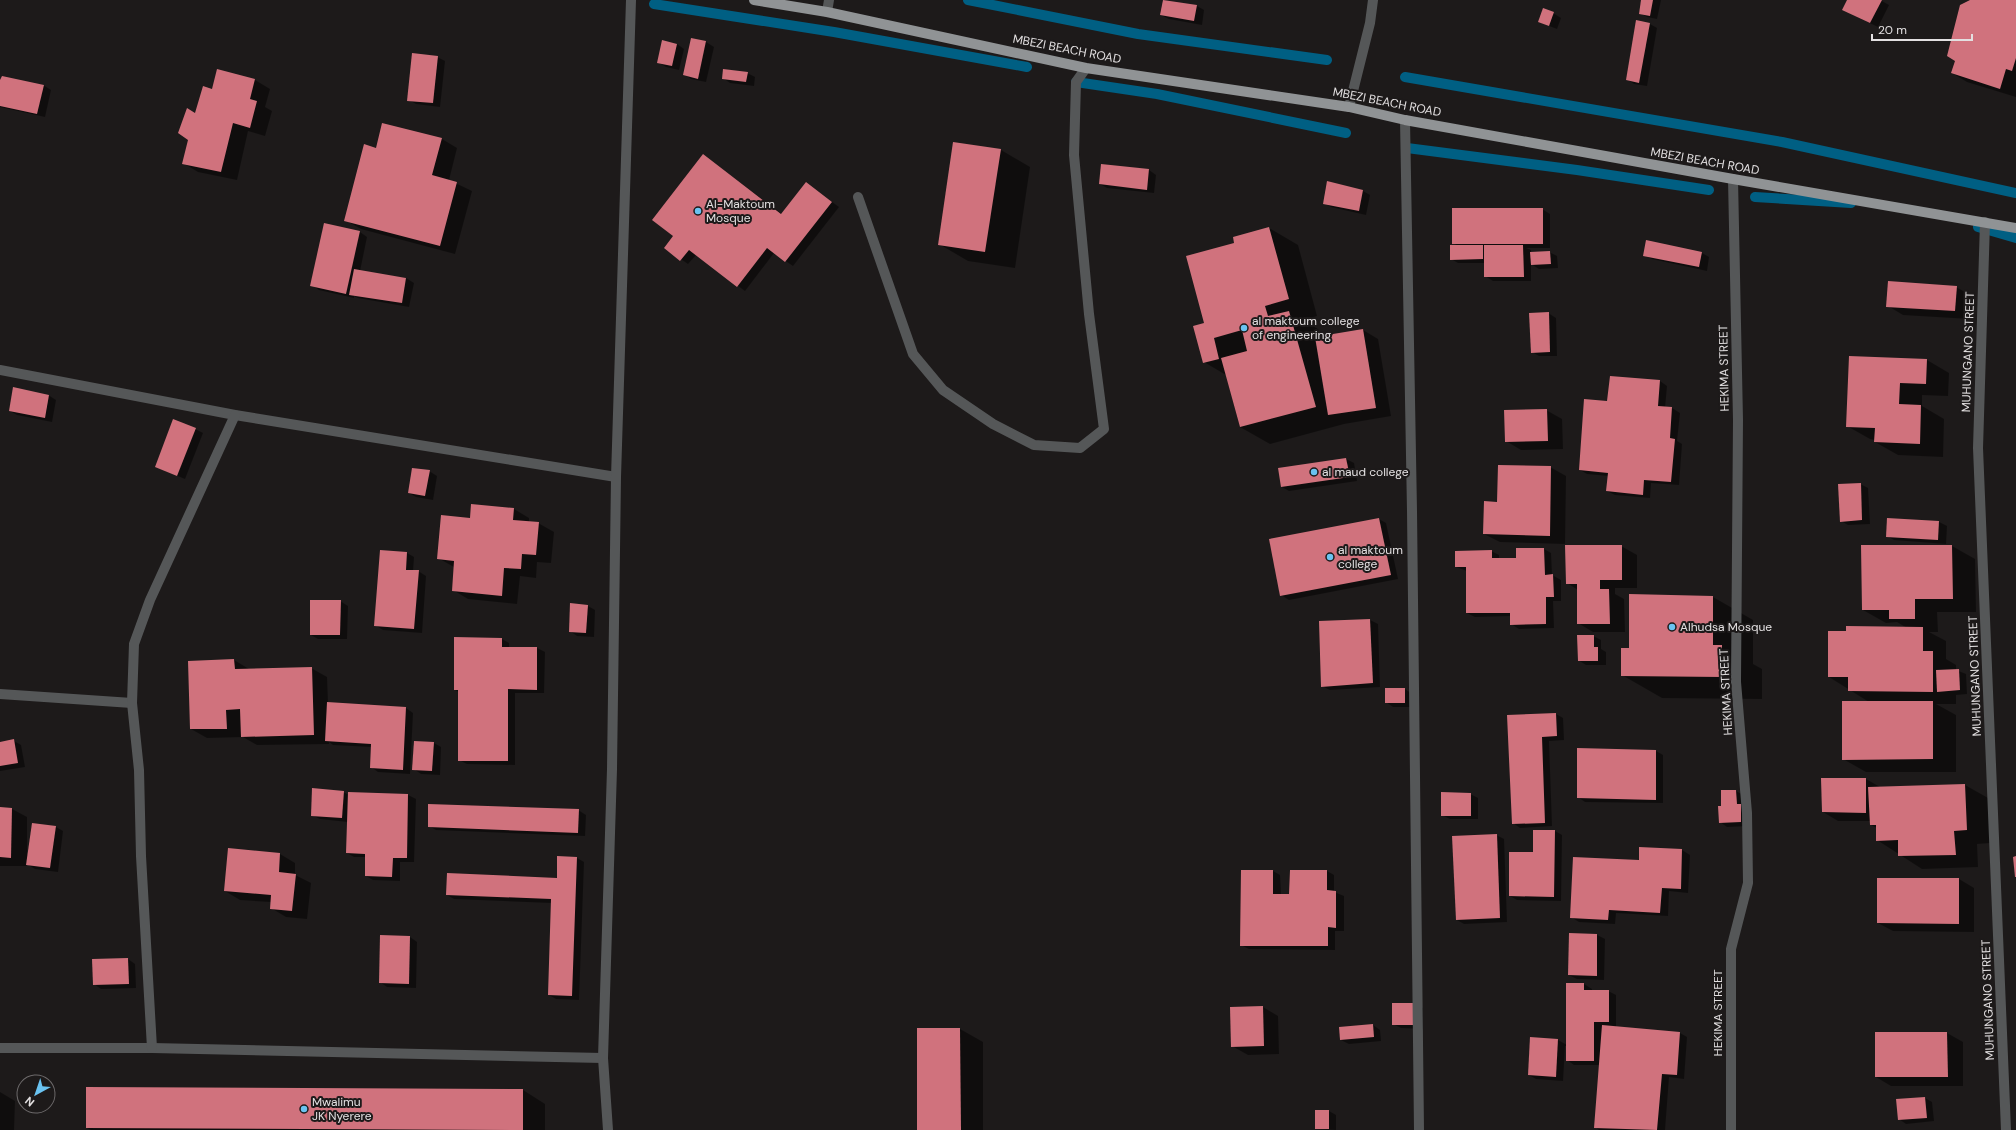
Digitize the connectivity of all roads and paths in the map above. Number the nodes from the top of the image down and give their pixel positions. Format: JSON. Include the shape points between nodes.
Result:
{"nodes":[{"id":1,"x":631,"y":0,"type":"edge"},
{"id":2,"x":754,"y":0,"type":"edge"},
{"id":3,"x":829,"y":0,"type":"edge"},
{"id":4,"x":1373,"y":0,"type":"edge"},
{"id":5,"x":827,"y":12,"type":"junction"},
{"id":6,"x":1086,"y":68,"type":"junction"},
{"id":7,"x":1349,"y":107,"type":"junction"},
{"id":8,"x":1405,"y":120,"type":"junction"},
{"id":9,"x":1733,"y":179,"type":"junction"},
{"id":10,"x":858,"y":197,"type":"dead end"},
{"id":11,"x":1985,"y":222,"type":"junction"},
{"id":12,"x":2016,"y":228,"type":"edge"},
{"id":13,"x":0,"y":370,"type":"edge"},
{"id":14,"x":235,"y":415,"type":"junction"},
{"id":15,"x":616,"y":477,"type":"junction"},
{"id":16,"x":0,"y":694,"type":"edge"},
{"id":17,"x":132,"y":703,"type":"junction"},
{"id":18,"x":0,"y":1048,"type":"edge"},
{"id":19,"x":152,"y":1048,"type":"junction"},
{"id":20,"x":603,"y":1058,"type":"junction"},
{"id":21,"x":608,"y":1130,"type":"edge"},
{"id":22,"x":1419,"y":1130,"type":"edge"},
{"id":23,"x":1731,"y":1130,"type":"edge"},
{"id":24,"x":2006,"y":1130,"type":"edge"}],
"edges":[{"from":1,"to":15,"type":"street"},
{"from":2,"to":5,"type":"main road","name":"MBEZI BEACH ROAD"},
{"from":3,"to":5,"type":"street"},
{"from":4,"to":7,"type":"street","via":[[1370,23]]},
{"from":5,"to":6,"type":"main road","name":"MBEZI BEACH ROAD"},
{"from":6,"to":7,"type":"main road","name":"MBEZI BEACH ROAD"},
{"from":6,"to":10,"type":"street","via":[[1076,82],[1074,155],[1089,314],[1104,429],[1080,448],[1034,445],[992,424],[943,390],[913,354]]},
{"from":7,"to":8,"type":"main road","name":"MBEZI BEACH ROAD"},
{"from":8,"to":9,"type":"main road","name":"MBEZI BEACH ROAD"},
{"from":8,"to":22,"type":"street"},
{"from":9,"to":11,"type":"main road","name":"MBEZI BEACH ROAD"},
{"from":9,"to":23,"type":"street","name":"HEKIMA STREET","via":[[1738,420],[1736,682],[1747,813],[1748,883],[1731,949]]},
{"from":11,"to":12,"type":"main road","name":"MBEZI BEACH ROAD"},
{"from":11,"to":24,"type":"street","name":"MUHUNGANO STREET","via":[[1978,448]]},
{"from":13,"to":14,"type":"street"},
{"from":14,"to":15,"type":"street"},
{"from":14,"to":17,"type":"street","via":[[150,600],[134,644]]},
{"from":15,"to":20,"type":"street","via":[[612,769]]},
{"from":16,"to":17,"type":"street"},
{"from":17,"to":19,"type":"street","via":[[139,770],[141,856]]},
{"from":18,"to":19,"type":"street"},
{"from":19,"to":20,"type":"street"},
{"from":20,"to":21,"type":"street"}]}
